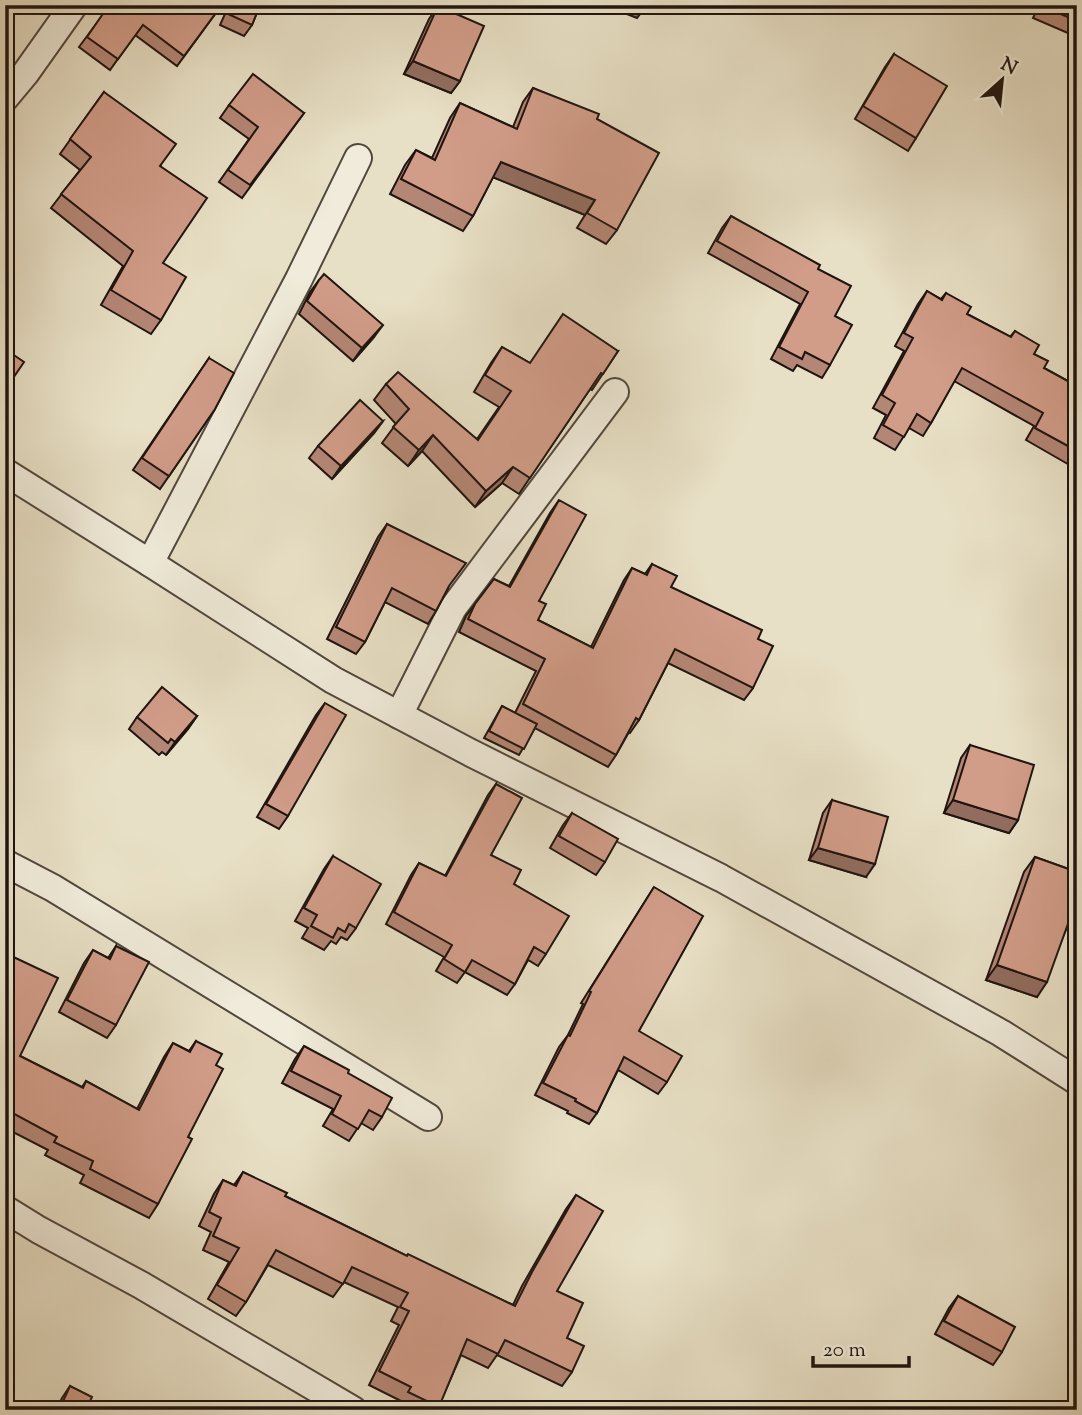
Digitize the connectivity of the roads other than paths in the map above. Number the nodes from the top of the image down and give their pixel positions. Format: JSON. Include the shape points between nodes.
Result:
{"nodes":[{"id":1,"x":74,"y":5,"type":"edge"},
{"id":2,"x":5,"y":98,"type":"edge"},
{"id":3,"x":358,"y":158,"type":"dead end"},
{"id":4,"x":615,"y":392,"type":"dead end"},
{"id":5,"x":5,"y":472,"type":"edge"},
{"id":6,"x":150,"y":563,"type":"junction"},
{"id":7,"x":399,"y":715,"type":"junction"},
{"id":8,"x":5,"y":863,"type":"edge"},
{"id":9,"x":1077,"y":1081,"type":"edge"},
{"id":10,"x":428,"y":1117,"type":"dead end"},
{"id":11,"x":5,"y":1209,"type":"edge"},
{"id":12,"x":353,"y":1410,"type":"edge"}],
"edges":[{"from":1,"to":2,"type":"street"},
{"from":3,"to":6,"type":"street"},
{"from":4,"to":7,"type":"street","via":[[453,608]]},
{"from":5,"to":6,"type":"street"},
{"from":6,"to":7,"type":"street","via":[[332,680]]},
{"from":7,"to":9,"type":"street","via":[[721,878],[1001,1032]]},
{"from":8,"to":10,"type":"street"},
{"from":11,"to":12,"type":"street"}]}
